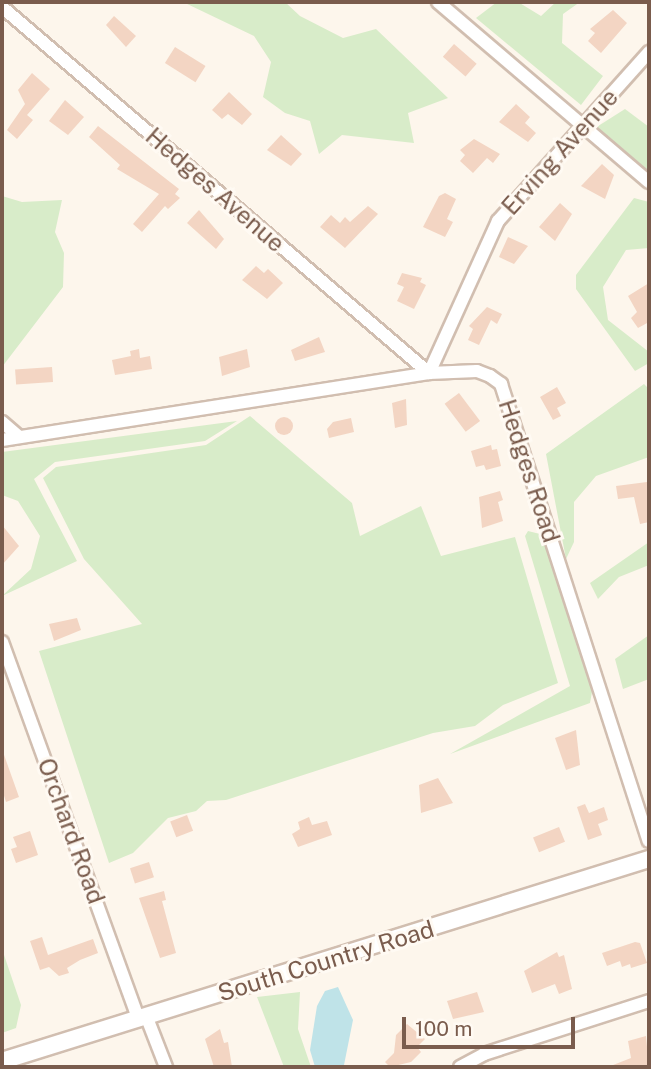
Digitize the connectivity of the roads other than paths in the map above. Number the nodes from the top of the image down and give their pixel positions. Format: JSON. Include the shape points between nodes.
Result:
{"nodes":[{"id":1,"x":438,"y":2,"type":"edge"},
{"id":2,"x":2,"y":7,"type":"edge"},
{"id":3,"x":649,"y":52,"type":"edge"},
{"id":4,"x":582,"y":127,"type":"junction"},
{"id":5,"x":649,"y":182,"type":"edge"},
{"id":6,"x":429,"y":373,"type":"junction"},
{"id":7,"x":2,"y":422,"type":"edge"},
{"id":8,"x":19,"y":437,"type":"junction"},
{"id":9,"x":2,"y":440,"type":"edge"},
{"id":10,"x":2,"y":642,"type":"edge"},
{"id":11,"x":649,"y":841,"type":"edge"},
{"id":12,"x":649,"y":859,"type":"edge"},
{"id":13,"x":649,"y":1001,"type":"edge"},
{"id":14,"x":143,"y":1018,"type":"junction"},
{"id":15,"x":2,"y":1061,"type":"edge"},
{"id":16,"x":166,"y":1067,"type":"edge"},
{"id":17,"x":460,"y":1067,"type":"edge"}],
"edges":[{"from":1,"to":4,"type":"street"},
{"from":2,"to":6,"type":"street","name":"Hedges Avenue"},
{"from":3,"to":4,"type":"street","name":"Erving Avenue"},
{"from":4,"to":5,"type":"street"},
{"from":4,"to":6,"type":"street","name":"Erving Avenue","via":[[498,221]]},
{"from":6,"to":8,"type":"street","name":"Hedges Road"},
{"from":6,"to":11,"type":"street","name":"Hedges Road","via":[[477,371],[501,384]]},
{"from":7,"to":8,"type":"street"},
{"from":8,"to":9,"type":"street","name":"Hedges Road"},
{"from":10,"to":14,"type":"street","name":"Orchard Road"},
{"from":12,"to":14,"type":"main road","name":"South Country Road"},
{"from":13,"to":17,"type":"street","via":[[484,1054]]},
{"from":14,"to":15,"type":"main road","name":"South Country Road"},
{"from":14,"to":16,"type":"street","name":"Orchard Road"}]}
